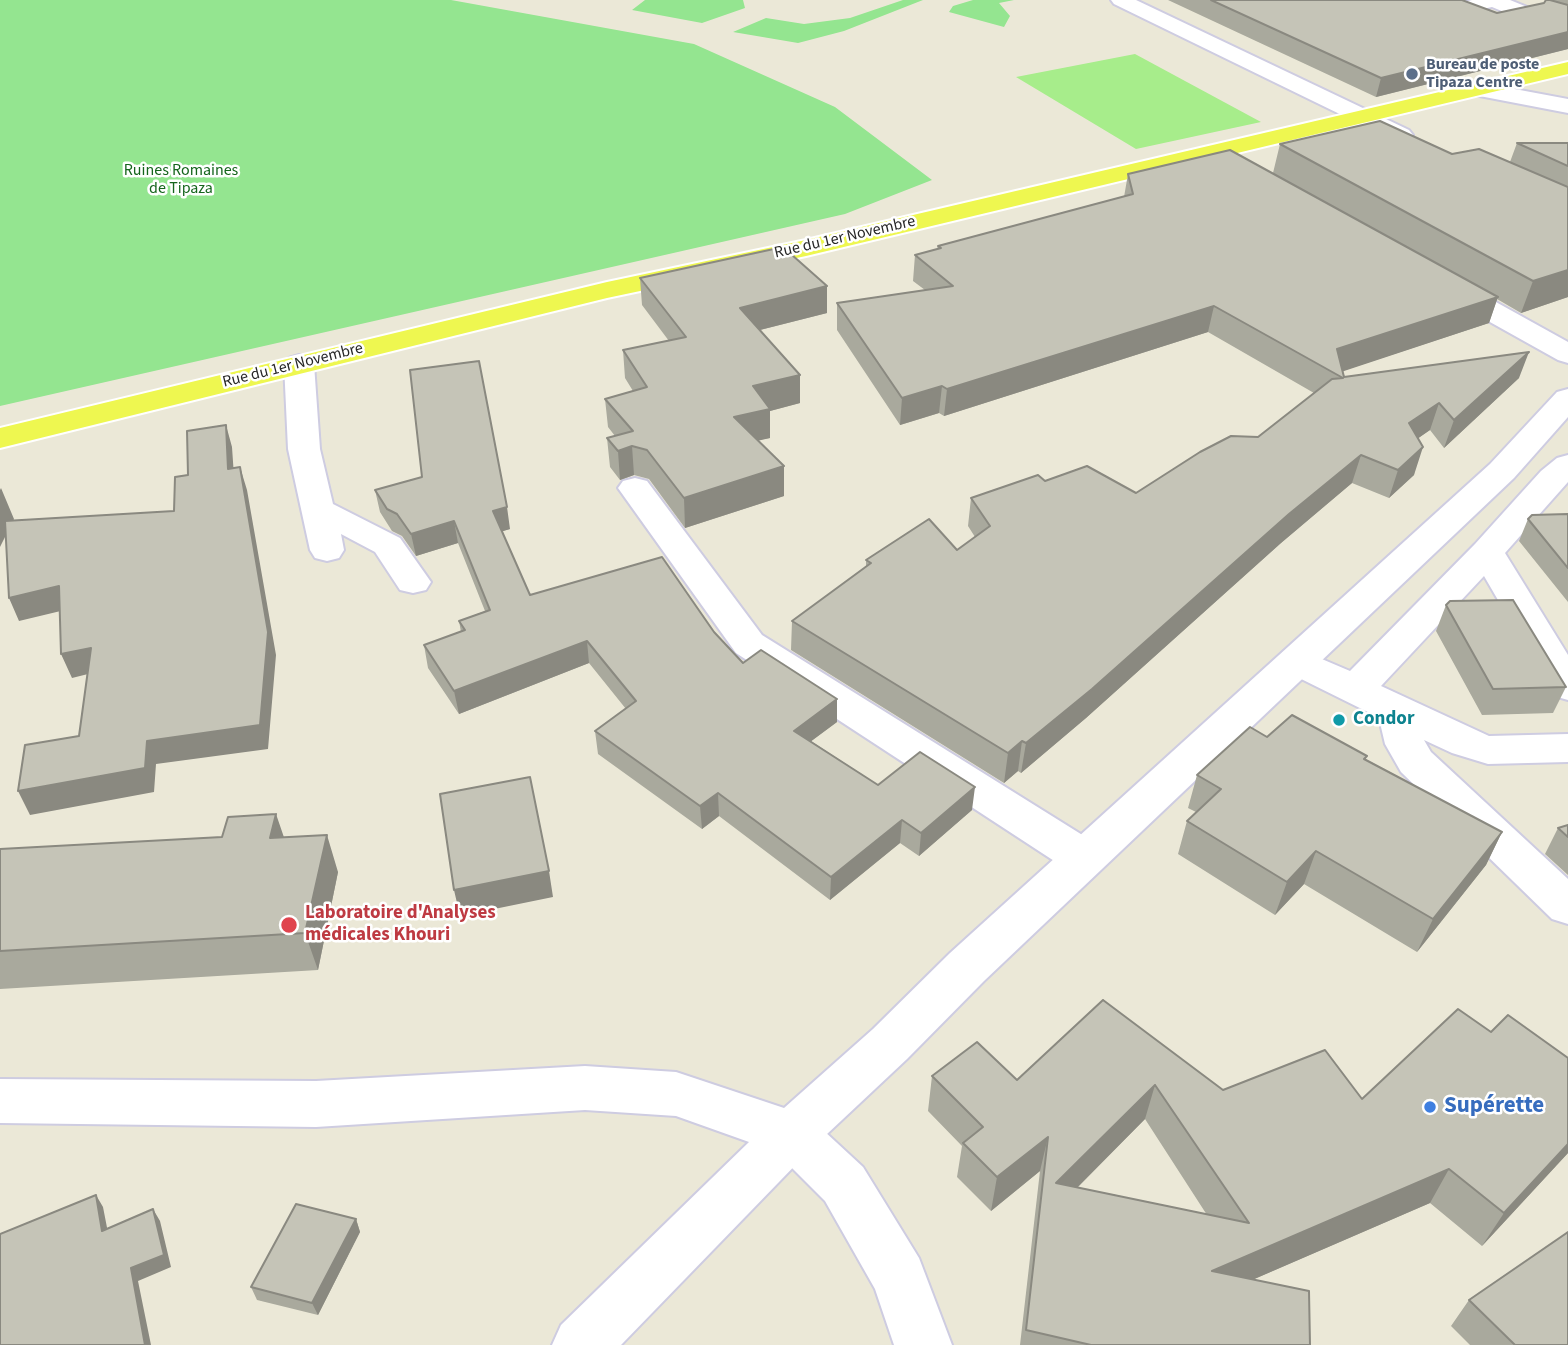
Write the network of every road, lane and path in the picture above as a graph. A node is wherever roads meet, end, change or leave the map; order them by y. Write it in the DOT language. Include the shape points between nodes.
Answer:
graph roads {
  1 [pos="1121,0"];
  2 [pos="1521,0"];
  3 [pos="1544,9"];
  4 [pos="1568,68"];
  5 [pos="1477,89"];
  6 [pos="1568,106"];
  7 [pos="1362,117"];
  8 [pos="1423,145"];
  9 [pos="1213,152"];
  10 [pos="1249,172"];
  11 [pos="1427,275"];
  12 [pos="1568,355"];
  13 [pos="299,364"];
  14 [pos="1568,398"];
  15 [pos="0,438"];
  16 [pos="1563,480"];
  17 [pos="635,488"];
  18 [pos="319,510"];
  19 [pos="327,550"];
  20 [pos="1487,552"];
  21 [pos="412,582"];
  22 [pos="1296,661"];
  23 [pos="1568,687"];
  24 [pos="1355,689"];
  25 [pos="1406,713"];
  26 [pos="1568,748"];
  27 [pos="1084,858"];
  28 [pos="1568,906"];
  29 [pos="0,1101"];
  30 [pos="792,1134"];
  31 [pos="581,1345"];
  32 [pos="922,1345"];
  1 -- 7 [label="street"];
  2 -- 3 [label="street"];
  4 -- 5 [label="main road, Rue du 1er Novembre"];
  5 -- 6 [label="street"];
  5 -- 7 [label="main road, Rue du 1er Novembre"];
  7 -- 8 [label="street"];
  7 -- 9 [label="main road, Rue du 1er Novembre"];
  9 -- 10 [label="street"];
  9 -- 13 [label="main road, Rue du 1er Novembre"];
  11 -- 12 [label="street"];
  13 -- 15 [label="main road, Rue du 1er Novembre"];
  13 -- 18 [label="street" via="304,449"];
  14 -- 22 [label="street" via="1502,471"];
  16 -- 20 [label="street"];
  17 -- 27 [label="street" via="749,644"];
  18 -- 19 [label="street"];
  18 -- 21 [label="street" via="388,545"];
  20 -- 23 [label="street"];
  20 -- 24 [label="street"];
  22 -- 24 [label="street"];
  22 -- 27 [label="street"];
  24 -- 25 [label="street"];
  25 -- 26 [label="street" via="1488,750"];
  25 -- 28 [label="street" via="1401,727 1416,762"];
  27 -- 30 [label="street"];
  29 -- 30 [label="street" via="316,1104 585,1088 676,1094"];
  30 -- 31 [label="street"];
  30 -- 32 [label="street" via="844,1184 900,1277"];
}
